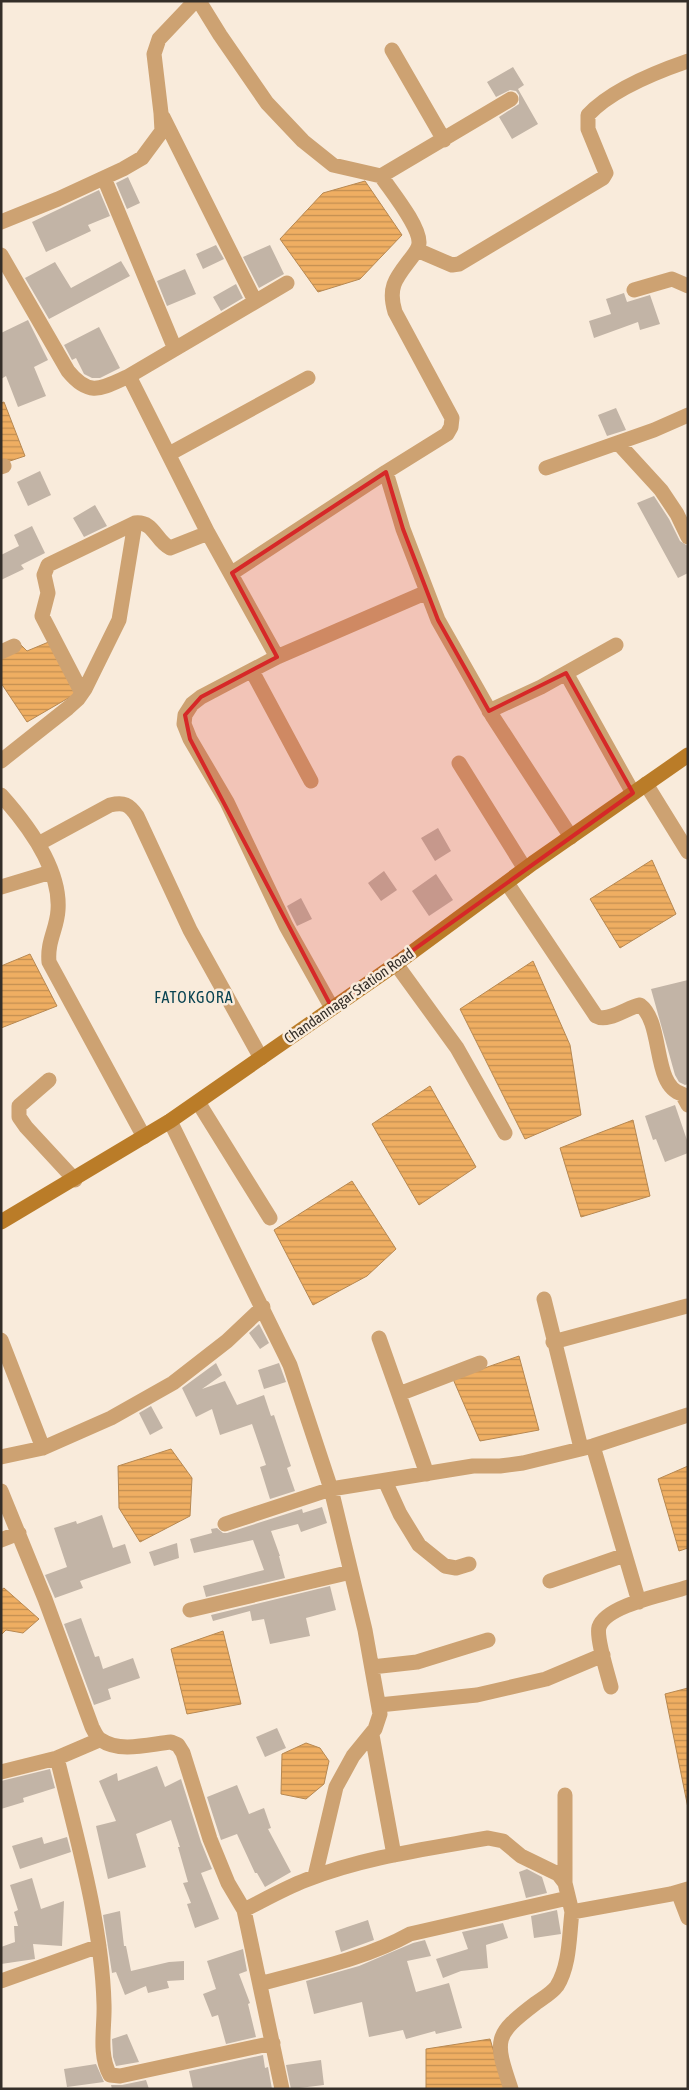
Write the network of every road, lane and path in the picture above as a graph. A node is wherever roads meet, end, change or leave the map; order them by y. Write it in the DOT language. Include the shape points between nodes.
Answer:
graph roads {
  1 [pos="194,1"];
  2 [pos="199,1"];
  3 [pos="392,50"];
  4 [pos="688,61"];
  5 [pos="511,99"];
  6 [pos="162,114"];
  7 [pos="444,140"];
  8 [pos="381,176"];
  9 [pos="104,178"];
  10 [pos="1,222"];
  11 [pos="417,250"];
  12 [pos="1,256"];
  13 [pos="287,283"];
  14 [pos="688,286"];
  15 [pos="634,290"];
  16 [pos="255,301"];
  17 [pos="175,349"];
  18 [pos="129,376"];
  19 [pos="308,378"];
  20 [pos="688,415"];
  21 [pos="618,443"];
  22 [pos="169,454"];
  23 [pos="546,468"];
  24 [pos="386,472"];
  25 [pos="135,522"];
  26 [pos="208,533"];
  27 [pos="688,537"];
  28 [pos="232,573"];
  29 [pos="427,592"];
  30 [pos="616,644"];
  31 [pos="277,657"];
  32 [pos="252,670"];
  33 [pos="566,673"];
  34 [pos="82,693"];
  35 [pos="489,711"];
  36 [pos="688,755"];
  37 [pos="1,761"];
  38 [pos="459,764"];
  39 [pos="311,781"];
  40 [pos="646,784"];
  41 [pos="633,793"];
  42 [pos="1,795"];
  43 [pos="571,837"];
  44 [pos="38,844"];
  45 [pos="688,852"];
  46 [pos="526,869"];
  47 [pos="51,872"];
  48 [pos="507,883"];
  49 [pos="1,887"];
  50 [pos="396,964"];
  51 [pos="332,1008"];
  52 [pos="261,1058"];
  53 [pos="49,1080"];
  54 [pos="198,1102"];
  55 [pos="688,1106"];
  56 [pos="170,1121"];
  57 [pos="505,1133"];
  58 [pos="144,1137"];
  59 [pos="75,1180"];
  60 [pos="270,1218"];
  61 [pos="1,1222"];
  62 [pos="544,1300"];
  63 [pos="687,1306"];
  64 [pos="263,1307"];
  65 [pos="379,1338"];
  66 [pos="1,1340"];
  67 [pos="553,1342"];
  68 [pos="480,1363"];
  69 [pos="398,1394"];
  70 [pos="688,1415"];
  71 [pos="587,1447"];
  72 [pos="43,1448"];
  73 [pos="1,1457"];
  74 [pos="427,1474"];
  75 [pos="385,1481"];
  76 [pos="331,1489"];
  77 [pos="1,1491"];
  78 [pos="225,1524"];
  79 [pos="19,1534"];
  80 [pos="1,1540"];
  81 [pos="625,1555"];
  82 [pos="469,1564"];
  83 [pos="351,1572"];
  84 [pos="550,1581"];
  85 [pos="688,1587"];
  86 [pos="639,1602"];
  87 [pos="190,1610"];
  88 [pos="488,1640"];
  89 [pos="603,1655"];
  90 [pos="372,1667"];
  91 [pos="611,1687"];
  92 [pos="379,1705"];
  93 [pos="372,1735"];
  94 [pos="99,1740"];
  95 [pos="57,1758"];
  96 [pos="1,1772"];
  97 [pos="566,1795"];
  98 [pos="394,1855"];
  99 [pos="315,1876"];
  100 [pos="683,1890"];
  101 [pos="568,1897"];
  102 [pos="244,1910"];
  103 [pos="688,1918"];
  104 [pos="99,1946"];
  105 [pos="1,1981"];
  106 [pos="260,1984"];
  107 [pos="273,2043"];
  108 [pos="109,2082"];
  109 [pos="282,2089"];
  110 [pos="511,2089"];
  1 -- 6 [label="street" via="159,39 154,54"];
  2 -- 8 [label="street" via="267,103 303,142 332,165"];
  3 -- 7 [label="street"];
  4 -- 11 [label="street" via="627,87 588,115 588,129 606,173 603,178 459,264 452,265"];
  5 -- 7 [label="street"];
  6 -- 9 [label="street" via="162,131 142,158"];
  6 -- 16 [label="street"];
  7 -- 8 [label="street"];
  8 -- 11 [label="street" via="415,227 419,243"];
  9 -- 10 [label="street"];
  9 -- 17 [label="street"];
  11 -- 24 [label="street" via="393,283 391,298 395,312 452,418 451,427 447,434"];
  12 -- 18 [label="street" via="78,383 89,389 105,387"];
  13 -- 16 [label="street"];
  14 -- 15 [label="street" via="672,279"];
  16 -- 17 [label="street"];
  17 -- 18 [label="street"];
  18 -- 22 [label="street"];
  19 -- 22 [label="street"];
  20 -- 21 [label="street"];
  21 -- 23 [label="street"];
  21 -- 27 [label="street" via="661,490"];
  22 -- 26 [label="street"];
  24 -- 28 [label="street"];
  24 -- 29 [label="street" via="402,529"];
  25 -- 26 [label="street" via="150,526 170,548"];
  25 -- 34 [label="street" via="119,620"];
  25 -- 34 [label="street" via="56,560 45,570 48,593 42,616"];
  26 -- 28 [label="street"];
  28 -- 31 [label="street"];
  29 -- 31 [label="street"];
  29 -- 35 [label="street" via="438,620"];
  30 -- 33 [label="street"];
  31 -- 32 [label="street"];
  32 -- 39 [label="street"];
  32 -- 51 [label="street" via="200,697 185,715 184,724 227,802 286,926"];
  33 -- 35 [label="street"];
  33 -- 41 [label="street"];
  34 -- 37 [label="street"];
  35 -- 43 [label="street"];
  36 -- 40 [label="main road, Chandannagar Station Road"];
  38 -- 46 [label="street"];
  40 -- 41 [label="main road, Chandannagar Station Road"];
  40 -- 45 [label="street"];
  41 -- 43 [label="main road, Chandannagar Station Road"];
  42 -- 44 [label="street"];
  43 -- 46 [label="main road, Chandannagar Station Road"];
  44 -- 47 [label="street"];
  44 -- 52 [label="street" via="110,804 121,802 130,805 190,930"];
  46 -- 48 [label="main road, Chandannagar Station Road"];
  47 -- 49 [label="street"];
  47 -- 58 [label="street" via="58,914 48,949 49,962"];
  48 -- 50 [label="main road, Chandannagar Station Road"];
  48 -- 55 [label="street" via="596,1016 607,1017 640,1005 645,1009 654,1030 666,1080 672,1090 682,1094"];
  50 -- 51 [label="main road, Chandannagar Station Road"];
  50 -- 57 [label="street" via="457,1048"];
  51 -- 52 [label="main road, Chandannagar Station Road"];
  52 -- 54 [label="main road, Chandannagar Station Road"];
  53 -- 59 [label="street" via="19,1106 19,1117"];
  54 -- 56 [label="main road, Chandannagar Station Road"];
  54 -- 60 [label="street"];
  56 -- 58 [label="main road, Chandannagar Station Road"];
  56 -- 64 [label="street"];
  58 -- 59 [label="main road, Chandannagar Station Road"];
  59 -- 61 [label="main road, Chandannagar Station Road"];
  62 -- 67 [label="street"];
  63 -- 67 [label="street"];
  64 -- 72 [label="street" via="227,1341 173,1383 111,1418"];
  64 -- 76 [label="street" via="290,1365"];
  65 -- 69 [label="street"];
  66 -- 72 [label="street"];
  67 -- 71 [label="street"];
  68 -- 69 [label="street"];
  69 -- 74 [label="street"];
  70 -- 71 [label="street"];
  71 -- 74 [label="street" via="523,1463 473,1466"];
  71 -- 81 [label="street"];
  72 -- 73 [label="street"];
  74 -- 75 [label="street"];
  75 -- 76 [label="street"];
  75 -- 82 [label="street" via="418,1545 445,1566 456,1568"];
  76 -- 78 [label="street"];
  76 -- 83 [label="street"];
  77 -- 79 [label="street"];
  79 -- 80 [label="street"];
  79 -- 94 [label="street"];
  81 -- 84 [label="street"];
  81 -- 86 [label="street"];
  83 -- 87 [label="street"];
  83 -- 90 [label="street"];
  85 -- 86 [label="street"];
  86 -- 89 [label="street" via="605,1618 599,1628"];
  88 -- 90 [label="street" via="418,1662"];
  89 -- 91 [label="street"];
  89 -- 92 [label="street" via="546,1679 477,1695"];
  90 -- 92 [label="street"];
  92 -- 93 [label="street" via="380,1714"];
  93 -- 98 [label="street"];
  93 -- 99 [label="street" via="353,1756 336,1787"];
  94 -- 95 [label="street"];
  94 -- 102 [label="street" via="122,1747 171,1742 178,1745 210,1839 228,1883"];
  95 -- 96 [label="street"];
  95 -- 104 [label="street"];
  97 -- 101 [label="street"];
  98 -- 99 [label="street"];
  98 -- 101 [label="street" via="488,1838 503,1841 521,1856 558,1874"];
  99 -- 102 [label="street"];
  100 -- 101 [label="street"];
  100 -- 103 [label="street"];
  101 -- 106 [label="street" via="410,1934 352,1957"];
  101 -- 110 [label="street" via="565,1971 556,1988 518,2016 505,2029 500,2040 502,2062"];
  102 -- 106 [label="street"];
  104 -- 105 [label="street"];
  104 -- 108 [label="street" via="104,2004 103,2052"];
  106 -- 107 [label="street"];
  107 -- 108 [label="street" via="120,2076"];
  107 -- 109 [label="street"];
}
